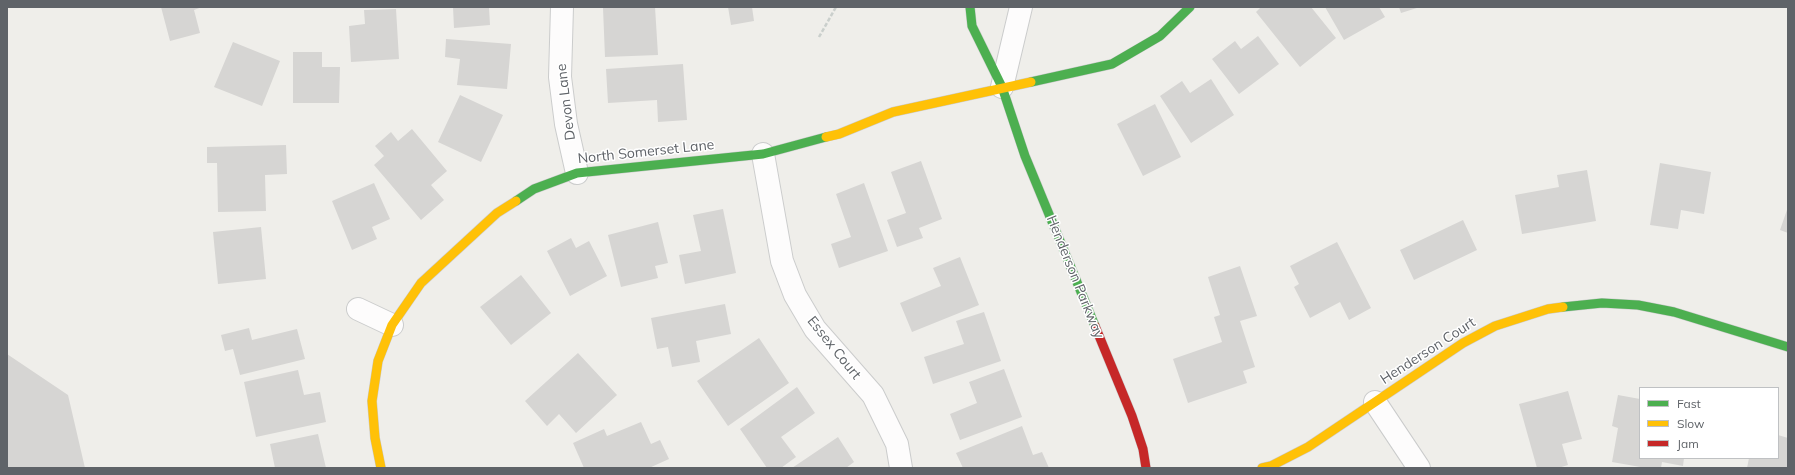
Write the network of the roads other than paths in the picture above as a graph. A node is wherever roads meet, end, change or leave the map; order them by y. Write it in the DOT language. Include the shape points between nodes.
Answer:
graph roads {
  1 [pos="562,7"];
  2 [pos="970,7"];
  3 [pos="1021,7"];
  4 [pos="1190,7"];
  5 [pos="1002,87"];
  6 [pos="762,154"];
  7 [pos="577,173"];
  8 [pos="358,309"];
  9 [pos="392,325"];
  10 [pos="1788,347"];
  11 [pos="1375,402"];
  12 [pos="381,468"];
  13 [pos="902,468"];
  14 [pos="1146,468"];
  15 [pos="1262,468"];
  16 [pos="1418,468"];
  1 -- 7 [label="street, Devon Lane" via="560,77 566,124"];
  2 -- 5 [label="street, Henderson Parkway" via="972,26"];
  3 -- 5 [label="street"];
  4 -- 5 [label="street, North Somerset Lane" via="1160,36 1112,64"];
  5 -- 6 [label="street, North Somerset Lane" via="893,112 838,134"];
  5 -- 14 [label="street, Henderson Parkway" via="1025,156 1132,416"];
  6 -- 7 [label="street, North Somerset Lane"];
  6 -- 13 [label="street, Essex Court" via="782,261 795,295 815,329 873,395 897,444"];
  7 -- 9 [label="street, North Somerset Lane" via="534,189 497,213 421,283"];
  8 -- 9 [label="street"];
  9 -- 12 [label="street, North Somerset Lane" via="378,361 372,401"];
  10 -- 11 [label="street, Henderson Court" via="1674,312 1638,305 1602,303 1548,309 1495,326 1470,339"];
  11 -- 15 [label="street, Henderson Court" via="1308,447"];
  11 -- 16 [label="street"];
}
